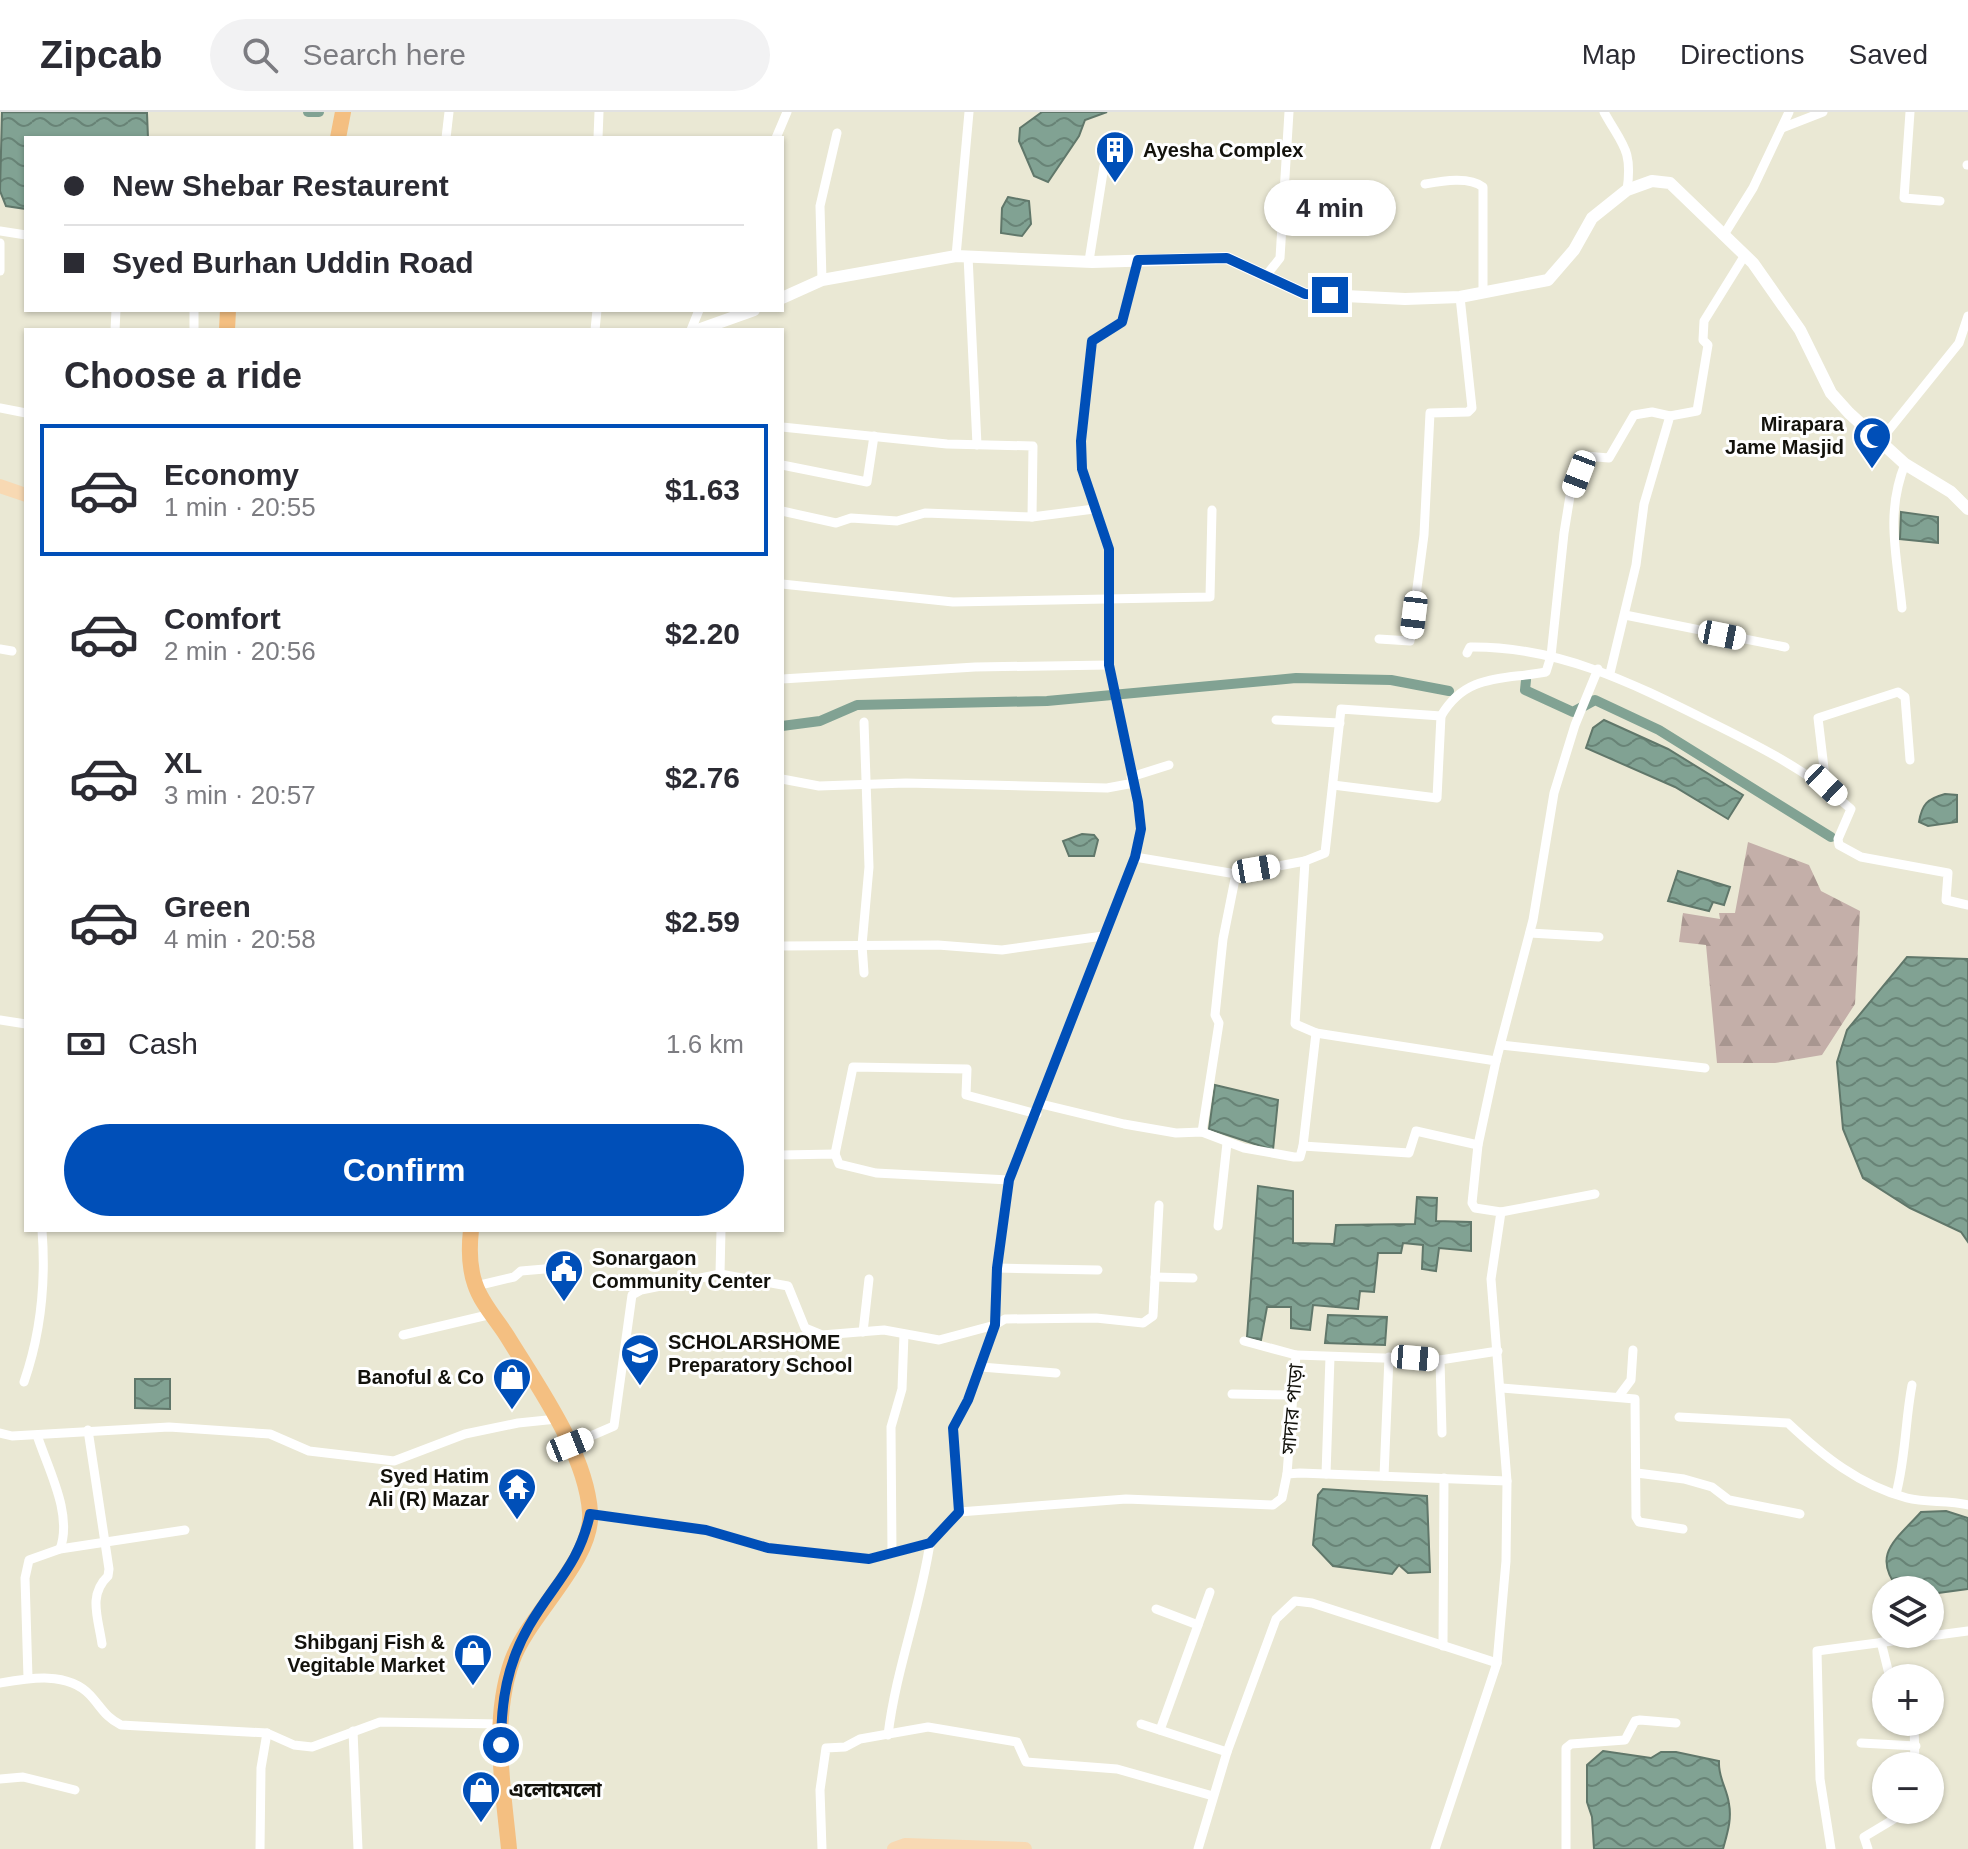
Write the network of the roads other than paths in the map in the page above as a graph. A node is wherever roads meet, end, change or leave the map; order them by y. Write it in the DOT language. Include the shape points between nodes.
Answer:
graph roads {
  1 [pos="343,112"];
  2 [pos="449,112"];
  3 [pos="599,112"];
  4 [pos="787,112"];
  5 [pos="969,112"];
  6 [pos="1289,112"];
  7 [pos="1604,112"];
  8 [pos="1789,112"];
  9 [pos="1823,112"];
  10 [pos="1910,112"];
  11 [pos="1782,128"];
  12 [pos="837,133"];
  13 [pos="338,136"];
  14 [pos="446,136"];
  15 [pos="598,136"];
  16 [pos="777,136"];
  17 [pos="1104,166"];
  18 [pos="1425,184"];
  19 [pos="1627,190"];
  20 [pos="1940,201"];
  21 [pos="0,231"];
  22 [pos="1725,233"];
  23 [pos="24,235"];
  24 [pos="0,243"];
  25 [pos="1745,255"];
  26 [pos="962,256"];
  27 [pos="1138,260"];
  28 [pos="1089,261"];
  29 [pos="0,271"];
  30 [pos="1265,277"];
  31 [pos="822,280"];
  32 [pos="1483,293"];
  33 [pos="784,297"];
  34 [pos="1460,297"];
  35 [pos="748,312"];
  36 [pos="1968,316"];
  37 [pos="704,328"];
  38 [pos="0,408"];
  39 [pos="24,413"];
  40 [pos="1670,416"];
  41 [pos="784,427"];
  42 [pos="874,436"];
  43 [pos="1880,441"];
  44 [pos="977,445"];
  45 [pos="1905,464"];
  46 [pos="784,465"];
  47 [pos="0,486"];
  48 [pos="24,494"];
  49 [pos="1094,509"];
  50 [pos="1968,509"];
  51 [pos="1212,510"];
  52 [pos="784,511"];
  53 [pos="1032,517"];
  54 [pos="784,584"];
  55 [pos="1106,601"];
  56 [pos="1902,608"];
  57 [pos="1625,615"];
  58 [pos="1379,639"];
  59 [pos="1785,647"];
  60 [pos="0,649"];
  61 [pos="12,651"];
  62 [pos="1467,653"];
  63 [pos="1551,656"];
  64 [pos="1109,665"];
  65 [pos="1598,669"];
  66 [pos="1610,673"];
  67 [pos="784,679"];
  68 [pos="1441,716"];
  69 [pos="1276,720"];
  70 [pos="864,722"];
  71 [pos="1340,723"];
  72 [pos="1910,760"];
  73 [pos="1169,765"];
  74 [pos="784,779"];
  75 [pos="1133,780"];
  76 [pos="867,784"];
  77 [pos="1333,785"];
  78 [pos="1826,785"];
  79 [pos="1135,857"];
  80 [pos="1305,861"];
  81 [pos="1236,874"];
  82 [pos="1968,905"];
  83 [pos="1530,933"];
  84 [pos="1103,936"];
  85 [pos="1599,937"];
  86 [pos="862,945"];
  87 [pos="784,946"];
  88 [pos="864,973"];
  89 [pos="0,1020"];
  90 [pos="24,1024"];
  91 [pos="1316,1033"];
  92 [pos="1501,1045"];
  93 [pos="1496,1061"];
  94 [pos="1705,1068"];
  95 [pos="1039,1109"];
  96 [pos="1202,1132"];
  97 [pos="1227,1143"];
  98 [pos="1478,1145"];
  99 [pos="1303,1146"];
  100 [pos="835,1154"];
  101 [pos="784,1155"];
  102 [pos="1009,1180"];
  103 [pos="1595,1194"];
  104 [pos="1159,1205"];
  105 [pos="1501,1212"];
  106 [pos="1218,1226"];
  107 [pos="42,1232"];
  108 [pos="471,1232"];
  109 [pos="721,1232"];
  110 [pos="568,1267"];
  111 [pos="997,1268"];
  112 [pos="1098,1270"];
  113 [pos="720,1274"];
  114 [pos="1155,1277"];
  115 [pos="1193,1278"];
  116 [pos="869,1279"];
  117 [pos="476,1286"];
  118 [pos="492,1314"];
  119 [pos="995,1325"];
  120 [pos="863,1332"];
  121 [pos="904,1334"];
  122 [pos="403,1335"];
  123 [pos="1244,1341"];
  124 [pos="1633,1350"];
  125 [pos="1498,1351"];
  126 [pos="1296,1355"];
  127 [pos="1330,1357"];
  128 [pos="1389,1357"];
  129 [pos="1440,1360"];
  130 [pos="981,1367"];
  131 [pos="1056,1373"];
  132 [pos="24,1382"];
  133 [pos="1912,1385"];
  134 [pos="1502,1388"];
  135 [pos="1232,1394"];
  136 [pos="1291,1395"];
  137 [pos="1619,1396"];
  138 [pos="1679,1417"];
  139 [pos="557,1419"];
  140 [pos="88,1430"];
  141 [pos="0,1433"];
  142 [pos="1442,1433"];
  143 [pos="37,1435"];
  144 [pos="570,1445"];
  145 [pos="1637,1473"];
  146 [pos="1287,1474"];
  147 [pos="1326,1474"];
  148 [pos="1384,1476"];
  149 [pos="1444,1478"];
  150 [pos="1507,1481"];
  151 [pos="1896,1494"];
  152 [pos="1968,1505"];
  153 [pos="959,1512"];
  154 [pos="590,1514"];
  155 [pos="1800,1514"];
  156 [pos="1683,1529"];
  157 [pos="185,1530"];
  158 [pos="106,1543"];
  159 [pos="930,1543"];
  160 [pos="60,1549"];
  161 [pos="892,1553"];
  162 [pos="1210,1592"];
  163 [pos="1156,1609"];
  164 [pos="1198,1625"];
  165 [pos="1968,1631"];
  166 [pos="1944,1634"];
  167 [pos="1872,1643"];
  168 [pos="102,1644"];
  169 [pos="1443,1646"];
  170 [pos="1497,1663"];
  171 [pos="28,1678"];
  172 [pos="0,1683"];
  173 [pos="1676,1723"];
  174 [pos="501,1724"];
  175 [pos="1141,1724"];
  176 [pos="1160,1730"];
  177 [pos="353,1731"];
  178 [pos="267,1733"];
  179 [pos="888,1735"];
  180 [pos="1915,1736"];
  181 [pos="1861,1743"];
  182 [pos="1916,1746"];
  183 [pos="1227,1752"];
  184 [pos="1916,1752"];
  185 [pos="0,1779"];
  186 [pos="75,1790"];
  187 [pos="1213,1796"];
  188 [pos="1886,1824"];
  189 [pos="1005,1848"];
  190 [pos="260,1849"];
  191 [pos="358,1849"];
  192 [pos="509,1849"];
  193 [pos="822,1849"];
  194 [pos="894,1849"];
  195 [pos="1025,1849"];
  196 [pos="1198,1849"];
  197 [pos="1435,1849"];
  198 [pos="1566,1849"];
  199 [pos="1831,1849"];
  200 [pos="1868,1849"];
  1 -- 13 [label="highway"];
  2 -- 14 [label="street"];
  3 -- 15 [label="street"];
  4 -- 16 [label="street"];
  5 -- 26 [label="street"];
  6 -- 30 [label="street" via="1280,258"];
  7 -- 19 [label="street" via="1626,143 1631,164"];
  8 -- 11 [label="street"];
  9 -- 11 [label="street"];
  10 -- 20 [label="street" via="1904,198"];
  11 -- 22 [label="street"];
  12 -- 31 [label="street" via="820,206"];
  17 -- 28 [label="street"];
  18 -- 32 [label="street" via="1445,180 1483,187"];
  19 -- 22 [label="street" via="1652,181 1670,183"];
  19 -- 32 [label="street" via="1592,218 1548,280"];
  21 -- 23 [label="street"];
  22 -- 25 [label="street"];
  24 -- 29 [label="street"];
  25 -- 40 [label="street" via="1704,321 1703,340 1708,345 1697,411"];
  25 -- 43 [label="street" via="1800,330 1831,393"];
  26 -- 28 [label="street"];
  26 -- 31 [label="street"];
  26 -- 44 [label="street"];
  27 -- 28 [label="street"];
  27 -- 30 [label="street" via="1227,258"];
  27 -- 49 [label="street" via="1122,322 1092,341 1087,369 1082,469"];
  30 -- 34 [label="street" via="1305,294"];
  31 -- 33 [label="street"];
  32 -- 34 [label="street"];
  34 -- 58 [label="street" via="1472,408 1430,413 1424,535 1410,641"];
  35 -- 37 [label="street"];
  36 -- 43 [label="street" via="1959,343"];
  38 -- 39 [label="street"];
  40 -- 57 [label="street" via="1644,504"];
  40 -- 63 [label="street" via="1634,415 1609,458 1585,456 1570,496"];
  41 -- 42 [label="street"];
  42 -- 44 [label="street"];
  42 -- 46 [label="street" via="867,482"];
  43 -- 45 [label="street"];
  44 -- 53 [label="street" via="1033,446"];
  45 -- 50 [label="street"];
  45 -- 56 [label="street" via="1896,487 1892,541"];
  47 -- 48 [label="main road"];
  49 -- 53 [label="street"];
  49 -- 55 [label="street" via="1109,549"];
  51 -- 55 [label="street" via="1210,597"];
  52 -- 53 [label="street" via="836,523 851,518 897,521 925,513"];
  54 -- 55 [label="street" via="953,602"];
  55 -- 64 [label="street"];
  57 -- 59 [label="street"];
  57 -- 66 [label="street"];
  60 -- 61 [label="street"];
  62 -- 63 [label="street" via="1470,647 1501,647"];
  63 -- 65 [label="street"];
  63 -- 68 [label="street" via="1546,672 1499,676 1460,691"];
  64 -- 67 [label="street"];
  64 -- 75 [label="street"];
  65 -- 66 [label="street"];
  65 -- 83 [label="street" via="1554,793"];
  66 -- 78 [label="street"];
  68 -- 71 [label="street" via="1341,709"];
  68 -- 77 [label="street" via="1437,798"];
  69 -- 71 [label="street"];
  70 -- 76 [label="street"];
  71 -- 77 [label="street"];
  72 -- 78 [label="street" via="1905,697 1898,692 1818,718"];
  73 -- 75 [label="street"];
  74 -- 76 [label="street" via="819,786"];
  75 -- 76 [label="street" via="1107,788"];
  75 -- 79 [label="street" via="1141,829"];
  76 -- 86 [label="street" via="869,867"];
  77 -- 80 [label="street" via="1325,853"];
  78 -- 82 [label="street" via="1851,809 1839,845 1861,857 1948,873 1946,900"];
  79 -- 81 [label="street"];
  79 -- 84 [label="street"];
  80 -- 81 [label="street"];
  80 -- 91 [label="street" via="1295,1024"];
  81 -- 96 [label="street" via="1223,939 1215,1015 1219,1023"];
  83 -- 85 [label="street"];
  83 -- 92 [label="street"];
  84 -- 86 [label="street" via="1002,950"];
  84 -- 95 [label="street"];
  86 -- 87 [label="street"];
  86 -- 88 [label="street"];
  89 -- 90 [label="street"];
  91 -- 93 [label="street"];
  91 -- 99 [label="street"];
  92 -- 93 [label="street"];
  92 -- 94 [label="street"];
  93 -- 98 [label="street"];
  95 -- 96 [label="street" via="1176,1133"];
  95 -- 100 [label="street" via="966,1095 967,1069 853,1067"];
  95 -- 102 [label="street"];
  96 -- 97 [label="street"];
  97 -- 99 [label="street" via="1294,1157 1300,1157"];
  97 -- 106 [label="street"];
  98 -- 99 [label="street" via="1416,1131 1409,1153"];
  98 -- 105 [label="street" via="1472,1203"];
  100 -- 101 [label="street"];
  100 -- 102 [label="street" via="839,1164 876,1173"];
  102 -- 111 [label="street"];
  103 -- 105 [label="street"];
  104 -- 114 [label="street"];
  105 -- 125 [label="street" via="1491,1279"];
  107 -- 132 [label="street" via="45,1266 36,1347"];
  108 -- 117 [label="highway"];
  109 -- 113 [label="street"];
  110 -- 117 [label="street" via="521,1271"];
  111 -- 112 [label="street"];
  111 -- 119 [label="street"];
  113 -- 120 [label="street" via="788,1286 812,1333"];
  113 -- 144 [label="street" via="632,1295 614,1426"];
  114 -- 115 [label="street"];
  114 -- 119 [label="street" via="1153,1316 1143,1323 1005,1319"];
  116 -- 120 [label="street"];
  117 -- 118 [label="highway"];
  118 -- 122 [label="street"];
  118 -- 139 [label="highway"];
  119 -- 121 [label="street" via="939,1340"];
  119 -- 130 [label="street"];
  120 -- 121 [label="street"];
  121 -- 161 [label="street" via="902,1389 891,1427"];
  123 -- 126 [label="street"];
  124 -- 137 [label="street" via="1631,1380"];
  125 -- 129 [label="street, সাদার পাড়া"];
  125 -- 134 [label="street"];
  126 -- 127 [label="street, সাদার পাড়া"];
  126 -- 136 [label="street, সাদার পাড়া"];
  127 -- 128 [label="street, সাদার পাড়া"];
  127 -- 147 [label="street"];
  128 -- 129 [label="street, সাদার পাড়া"];
  128 -- 148 [label="street"];
  129 -- 142 [label="street"];
  130 -- 131 [label="street"];
  130 -- 153 [label="street" via="953,1428"];
  133 -- 151 [label="street"];
  134 -- 137 [label="street"];
  134 -- 150 [label="street"];
  135 -- 136 [label="street"];
  136 -- 146 [label="street, সাদার পাড়া"];
  137 -- 145 [label="street" via="1635,1399"];
  138 -- 151 [label="street" via="1788,1423 1852,1475"];
  139 -- 140 [label="street" via="465,1434 394,1461 309,1451 270,1434 169,1427"];
  139 -- 144 [label="highway"];
  140 -- 143 [label="street"];
  140 -- 158 [label="street"];
  141 -- 143 [label="street"];
  143 -- 160 [label="street" via="60,1502 65,1536"];
  144 -- 154 [label="highway"];
  145 -- 155 [label="street" via="1684,1479 1712,1487 1729,1500"];
  145 -- 156 [label="street" via="1637,1521"];
  146 -- 147 [label="street"];
  146 -- 153 [label="street" via="1282,1498 1273,1505 1126,1499"];
  147 -- 148 [label="street"];
  148 -- 149 [label="street"];
  149 -- 150 [label="street"];
  149 -- 169 [label="street"];
  150 -- 170 [label="street"];
  151 -- 152 [label="street"];
  153 -- 159 [label="street"];
  154 -- 161 [label="street" via="706,1530 768,1548 869,1559"];
  154 -- 174 [label="highway" via="584,1544 512,1660"];
  157 -- 158 [label="street"];
  158 -- 160 [label="street"];
  158 -- 168 [label="street" via="108,1576 97,1585 96,1594"];
  159 -- 161 [label="street"];
  159 -- 179 [label="street" via="921,1599 897,1674"];
  160 -- 171 [label="street" via="39,1554 26,1569"];
  162 -- 164 [label="street"];
  163 -- 164 [label="street"];
  164 -- 176 [label="street"];
  165 -- 166 [label="street"];
  167 -- 199 [label="street" via="1817,1651 1820,1779"];
  169 -- 170 [label="street"];
  169 -- 183 [label="street" via="1295,1601 1276,1619"];
  170 -- 197 [label="street"];
  171 -- 172 [label="street"];
  171 -- 178 [label="street" via="79,1685 105,1717 121,1725"];
  173 -- 198 [label="street" via="1635,1721 1625,1740 1566,1748"];
  174 -- 177 [label="street" via="380,1722"];
  174 -- 192 [label="highway"];
  175 -- 176 [label="street"];
  176 -- 183 [label="street"];
  177 -- 178 [label="street" via="312,1747"];
  177 -- 191 [label="street"];
  178 -- 190 [label="street"];
  179 -- 187 [label="street" via="928,1727 1017,1742 1026,1762 1117,1769"];
  179 -- 193 [label="street" via="826,1748 820,1790"];
  180 -- 182 [label="street"];
  181 -- 182 [label="street"];
  182 -- 184 [label="street"];
  183 -- 187 [label="street"];
  185 -- 186 [label="street" via="23,1777"];
  187 -- 196 [label="street"];
  188 -- 200 [label="street" via="1864,1837"];
  189 -- 194 [label="main road"];
  189 -- 195 [label="main road"];
}
